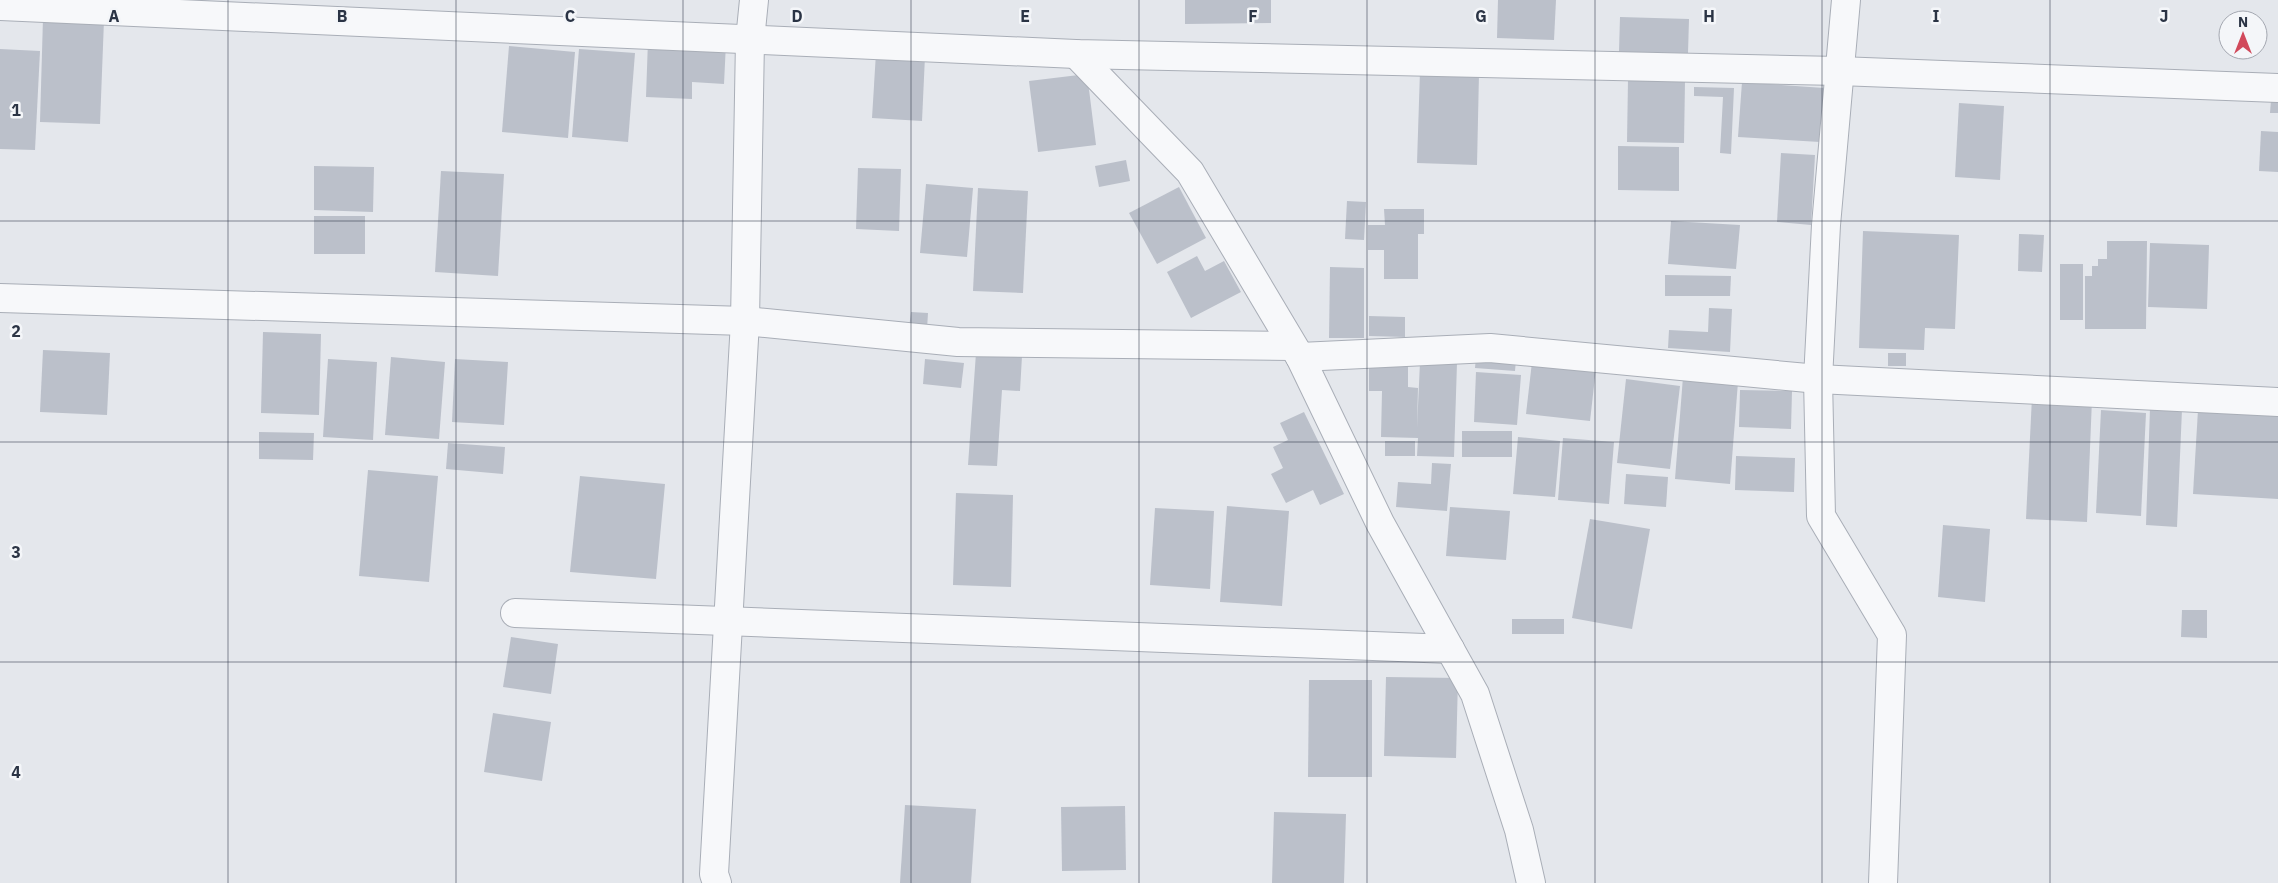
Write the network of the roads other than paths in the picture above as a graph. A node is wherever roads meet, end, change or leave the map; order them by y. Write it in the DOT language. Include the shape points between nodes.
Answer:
graph roads {
  1 [pos="754,0"];
  2 [pos="1846,0"];
  3 [pos="0,6"];
  4 [pos="750,40"];
  5 [pos="1076,54"];
  6 [pos="1838,71"];
  7 [pos="2278,88"];
  8 [pos="0,298"];
  9 [pos="745,321"];
  10 [pos="1295,352"];
  11 [pos="1818,379"];
  12 [pos="2278,402"];
  13 [pos="515,613"];
  14 [pos="729,621"];
  15 [pos="1450,649"];
  16 [pos="717,883"];
  17 [pos="1531,883"];
  18 [pos="1883,883"];
  1 -- 4 [label="street"];
  2 -- 6 [label="street"];
  3 -- 4 [label="street"];
  4 -- 5 [label="street"];
  4 -- 9 [label="street"];
  5 -- 6 [label="street"];
  5 -- 10 [label="street" via="1190,172"];
  6 -- 7 [label="street"];
  6 -- 11 [label="street"];
  8 -- 9 [label="street"];
  9 -- 10 [label="street" via="958,342"];
  9 -- 14 [label="street"];
  10 -- 11 [label="street" via="1490,348"];
  10 -- 15 [label="street" via="1380,523"];
  11 -- 12 [label="street"];
  11 -- 18 [label="street" via="1821,516 1892,636"];
  13 -- 14 [label="street"];
  14 -- 15 [label="street"];
  14 -- 16 [label="street" via="714,874"];
  15 -- 17 [label="street" via="1475,694 1519,830"];
}
